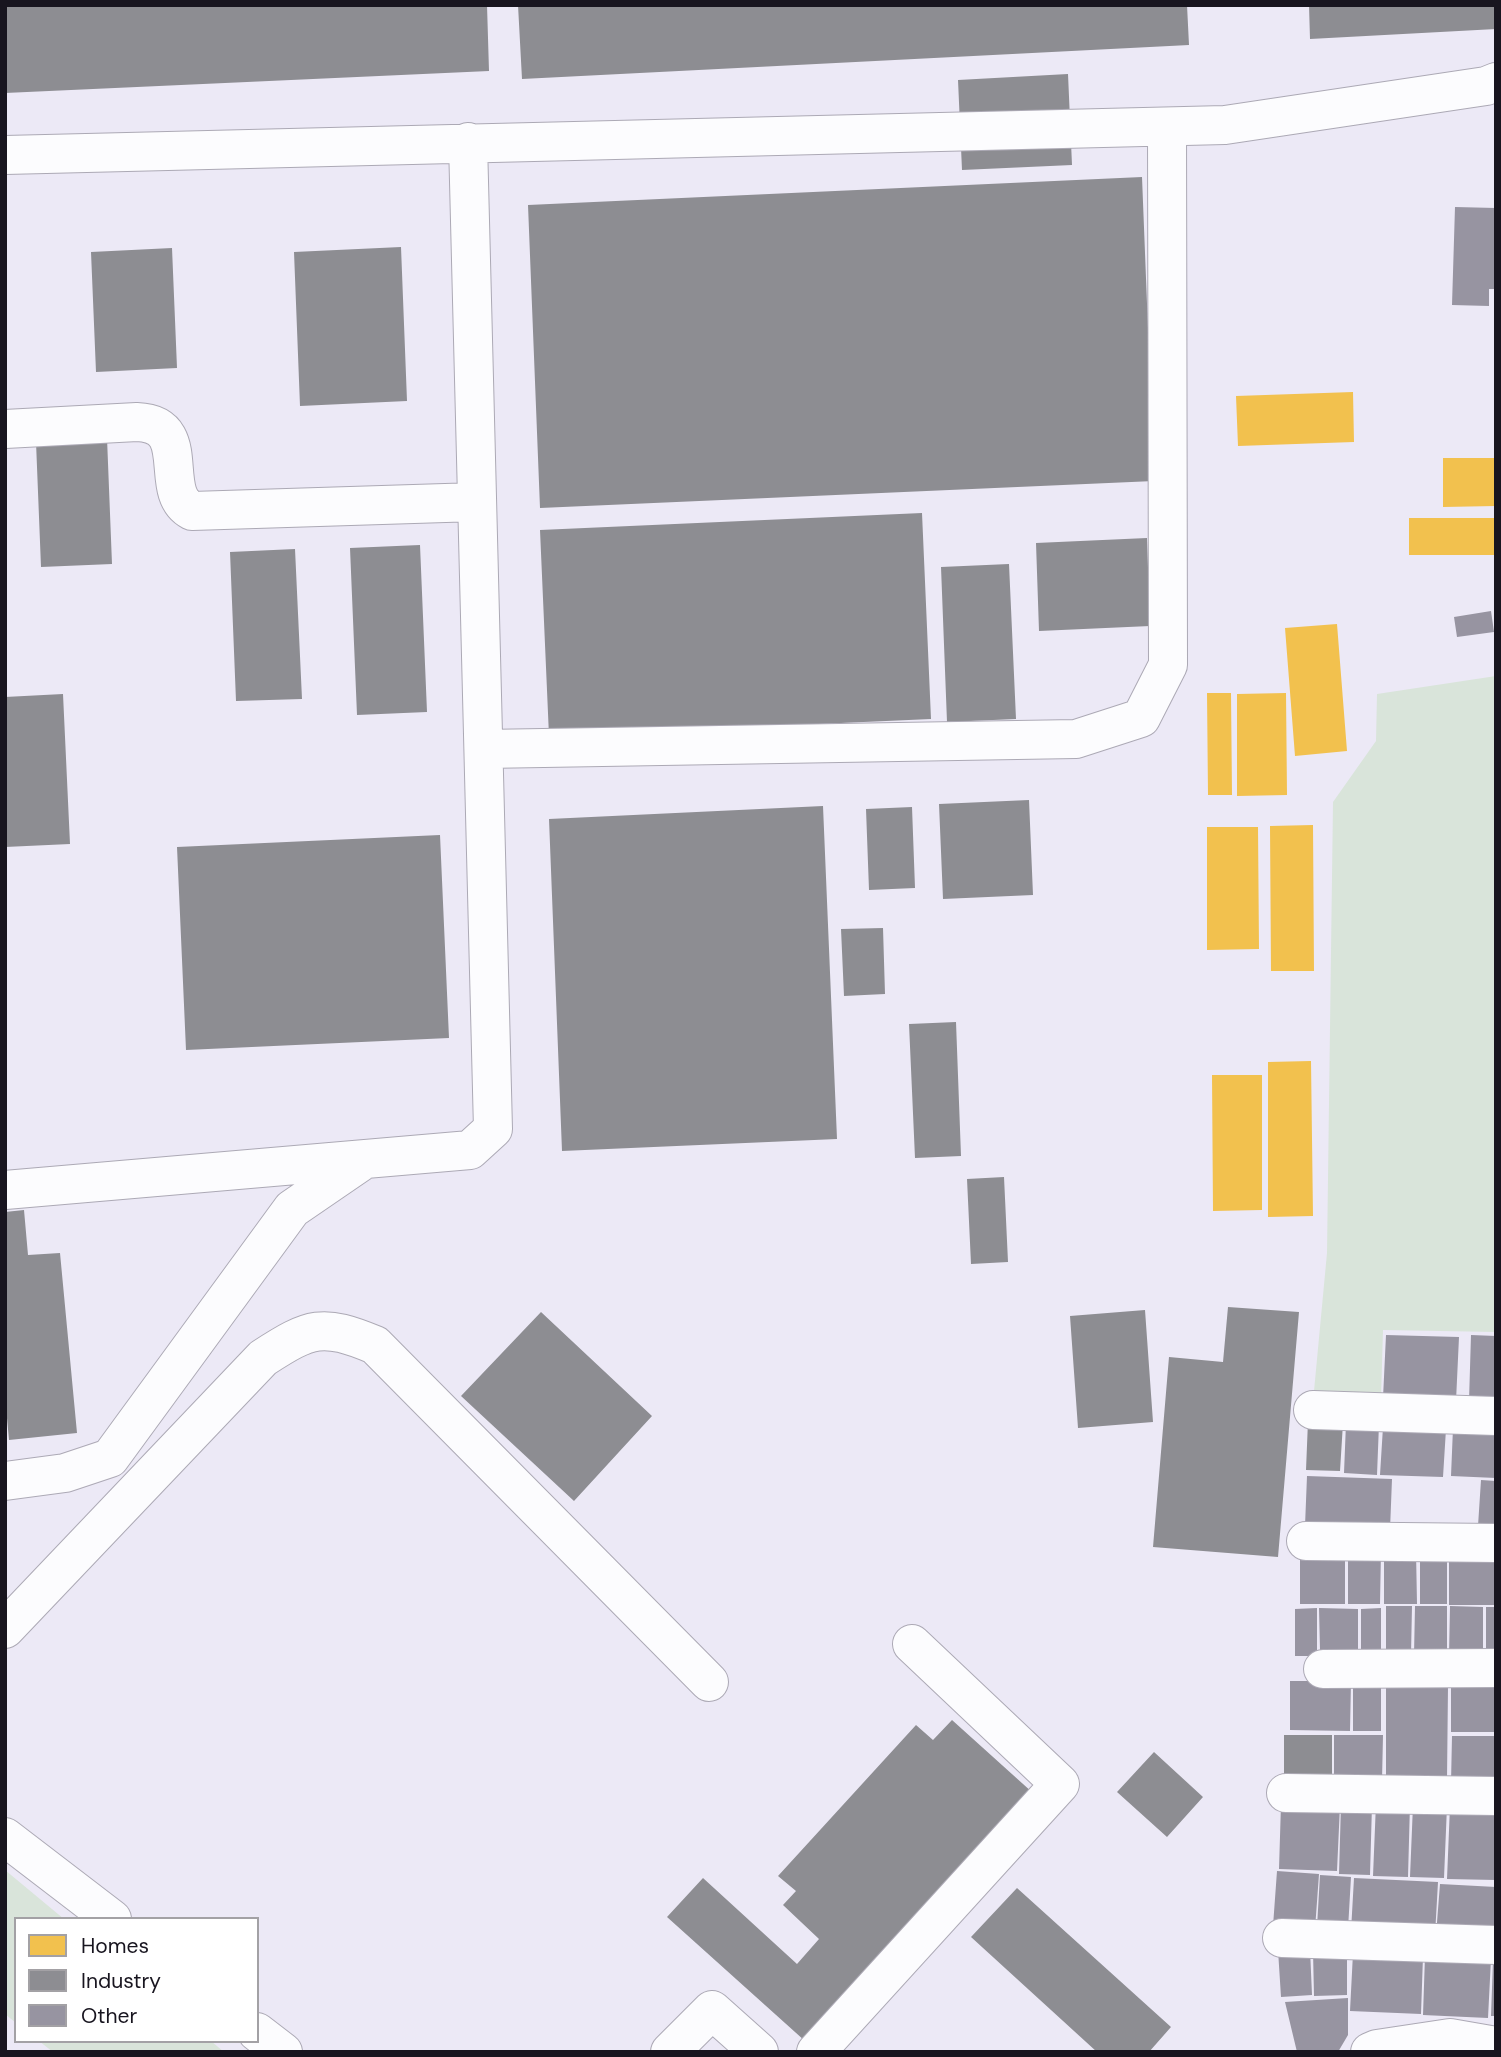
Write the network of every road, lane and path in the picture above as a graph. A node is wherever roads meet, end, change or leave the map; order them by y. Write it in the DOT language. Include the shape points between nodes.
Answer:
graph roads {
  1 [pos="1496,82"];
  2 [pos="1167,127"];
  3 [pos="468,142"];
  4 [pos="5,155"];
  5 [pos="5,429"];
  6 [pos="477,502"];
  7 [pos="484,749"];
  8 [pos="367,1158"];
  9 [pos="5,1190"];
  10 [pos="1313,1410"];
  11 [pos="1496,1416"];
  12 [pos="5,1481"];
  13 [pos="1306,1541"];
  14 [pos="1496,1544"];
  15 [pos="5,1629"];
  16 [pos="912,1644"];
  17 [pos="1496,1668"];
  18 [pos="1323,1669"];
  19 [pos="709,1682"];
  20 [pos="1286,1793"];
  21 [pos="1496,1796"];
  22 [pos="5,1837"];
  23 [pos="108,1917"];
  24 [pos="1282,1938"];
  25 [pos="1496,1945"];
  26 [pos="259,2033"];
  27 [pos="1496,2046"];
  28 [pos="284,2052"];
  29 [pos="670,2052"];
  30 [pos="758,2052"];
  31 [pos="817,2052"];
  32 [pos="1370,2052"];
  1 -- 2 [label="street" via="1224,125"];
  2 -- 3 [label="street"];
  2 -- 7 [label="street" via="1168,665 1141,718 1076,739"];
  3 -- 4 [label="street"];
  3 -- 6 [label="street"];
  5 -- 6 [label="street" via="137,422 156,425 170,445 183,503 192,511"];
  6 -- 7 [label="street"];
  7 -- 8 [label="street" via="493,1129 470,1150"];
  8 -- 9 [label="street"];
  8 -- 12 [label="street" via="292,1209 110,1458 65,1473"];
  10 -- 11 [label="street"];
  13 -- 14 [label="street"];
  15 -- 19 [label="street" via="263,1358 313,1331 344,1332 375,1345"];
  16 -- 31 [label="street" via="1060,1784"];
  17 -- 18 [label="street"];
  20 -- 21 [label="street"];
  22 -- 23 [label="street"];
  24 -- 25 [label="street"];
  26 -- 28 [label="street"];
  27 -- 32 [label="street" via="1450,2038"];
  29 -- 30 [label="street" via="712,2010"];
}
